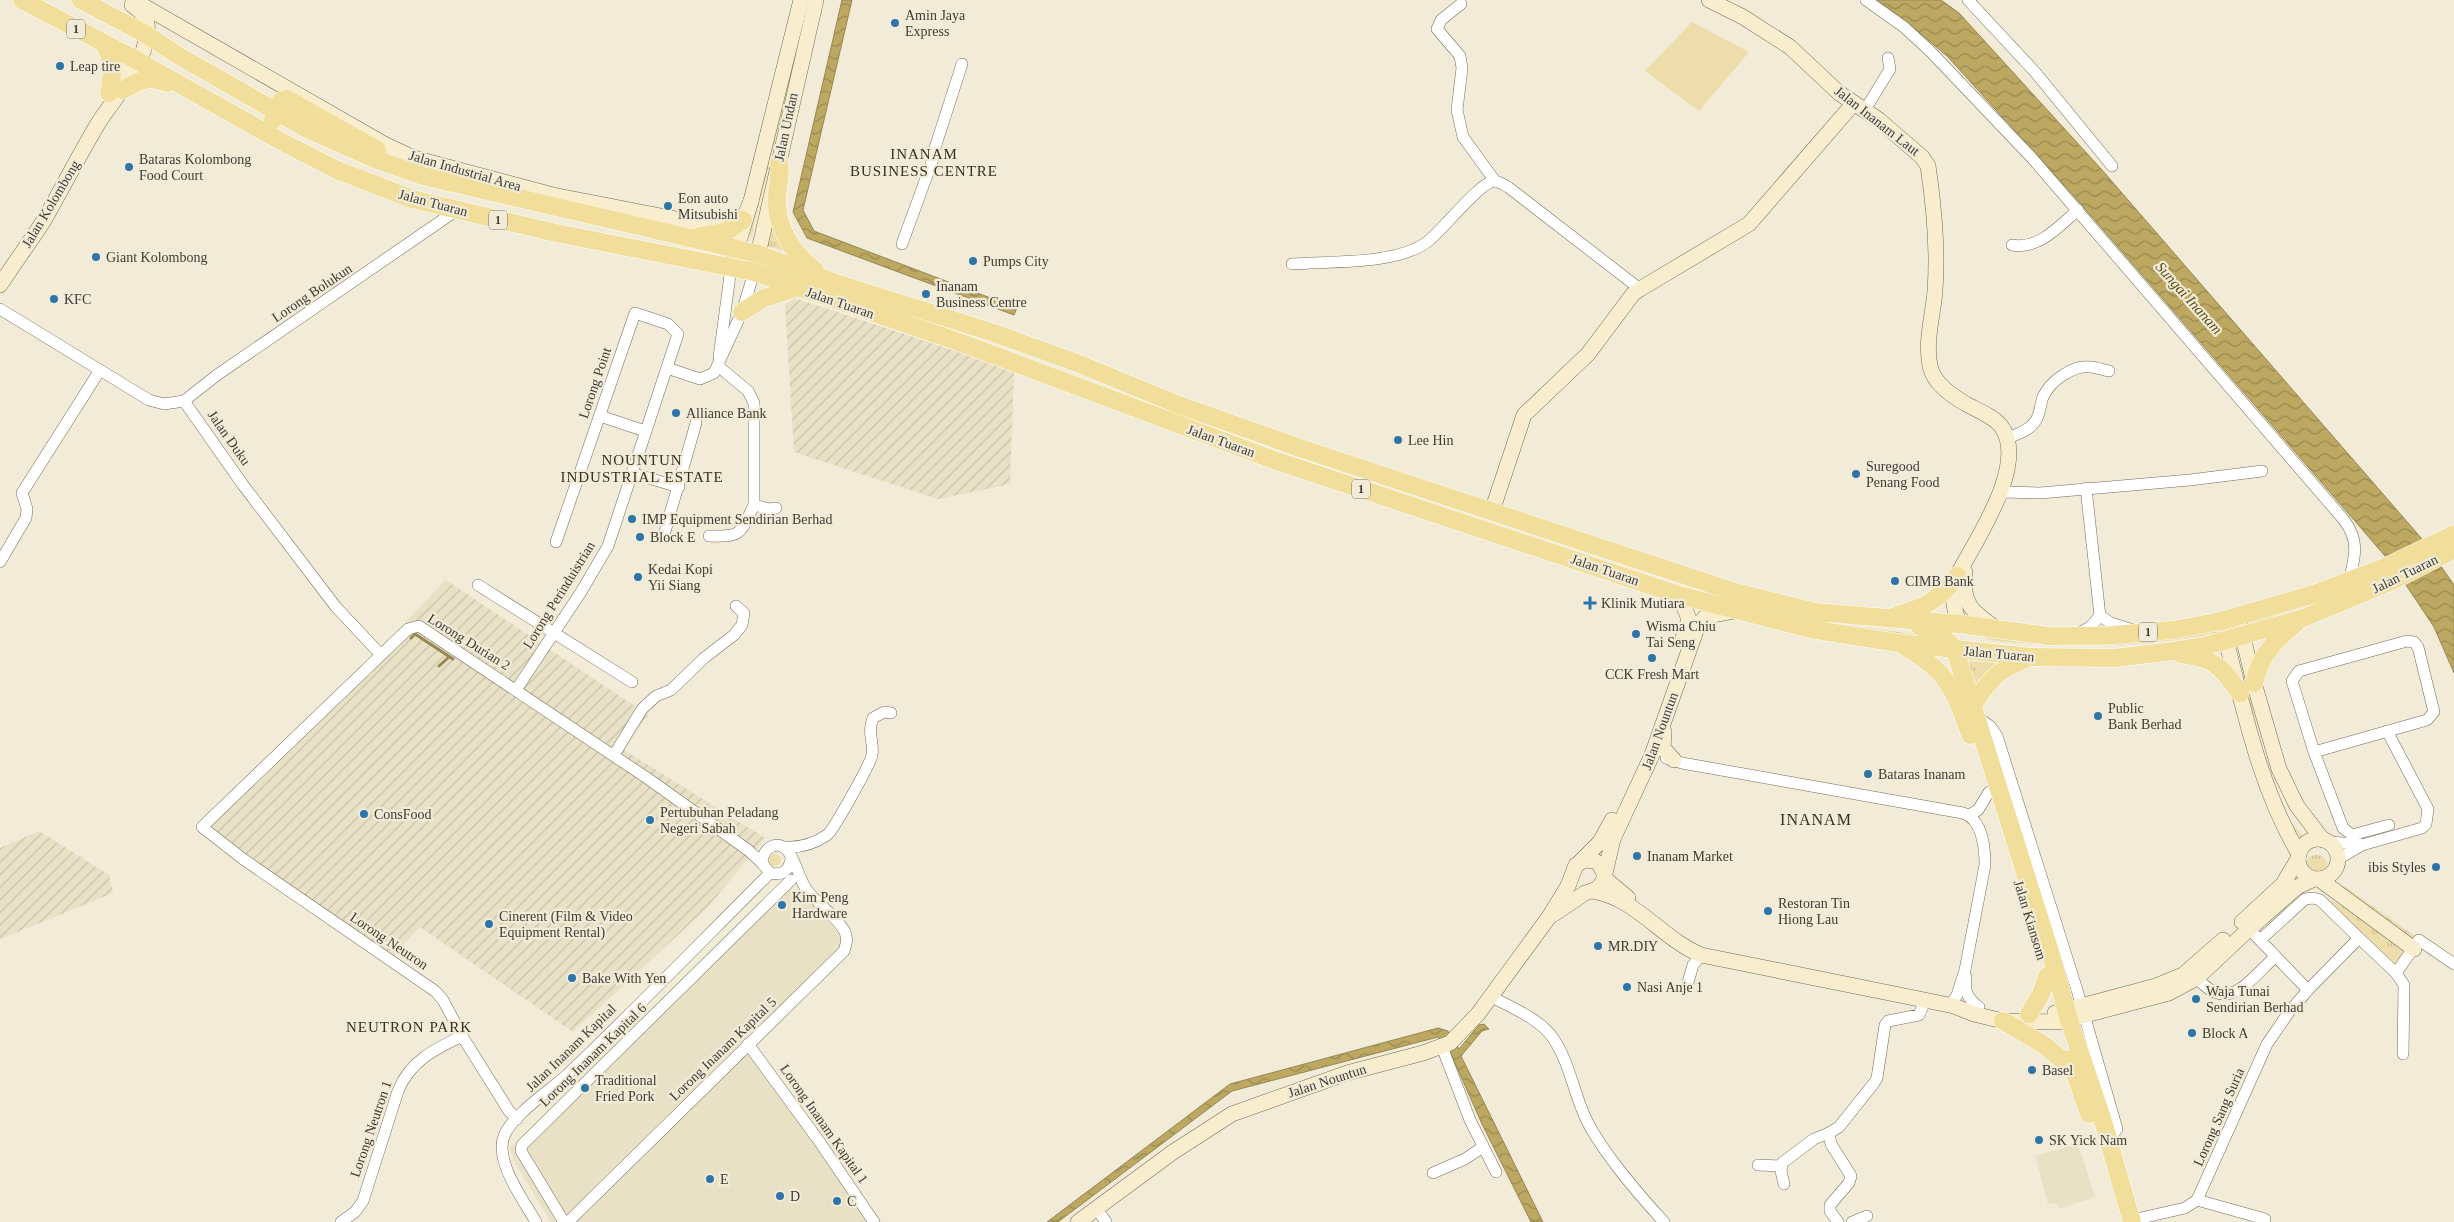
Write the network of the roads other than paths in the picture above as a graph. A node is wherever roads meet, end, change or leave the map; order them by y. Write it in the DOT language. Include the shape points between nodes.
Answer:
graph roads {
  1 [pos="22,0"];
  2 [pos="81,0"];
  3 [pos="125,0"];
  4 [pos="133,0"];
  5 [pos="801,0"];
  6 [pos="816,0"];
  7 [pos="1709,0"];
  8 [pos="1866,0"];
  9 [pos="1968,0"];
  10 [pos="1461,4"];
  11 [pos="147,35"];
  12 [pos="105,45"];
  13 [pos="1888,58"];
  14 [pos="134,59"];
  15 [pos="962,64"];
  16 [pos="116,92"];
  17 [pos="195,94"];
  18 [pos="1860,106"];
  19 [pos="275,110"];
  20 [pos="276,138"];
  21 [pos="779,162"];
  22 [pos="2112,166"];
  23 [pos="423,176"];
  24 [pos="1495,181"];
  25 [pos="752,200"];
  26 [pos="457,210"];
  27 [pos="2078,210"];
  28 [pos="743,220"];
  29 [pos="688,237"];
  30 [pos="902,244"];
  31 [pos="2012,246"];
  32 [pos="738,248"];
  33 [pos="758,254"];
  34 [pos="1292,264"];
  35 [pos="731,268"];
  36 [pos="754,272"];
  37 [pos="836,283"];
  38 [pos="0,285"];
  39 [pos="796,288"];
  40 [pos="1640,288"];
  41 [pos="0,309"];
  42 [pos="742,312"];
  43 [pos="718,366"];
  44 [pos="668,368"];
  45 [pos="100,370"];
  46 [pos="2109,371"];
  47 [pos="184,401"];
  48 [pos="600,416"];
  49 [pos="696,423"];
  50 [pos="645,431"];
  51 [pos="2008,438"];
  52 [pos="2262,471"];
  53 [pos="631,473"];
  54 [pos="679,487"];
  55 [pos="2086,488"];
  56 [pos="2000,492"];
  57 [pos="754,505"];
  58 [pos="776,508"];
  59 [pos="1492,511"];
  60 [pos="2454,534"];
  61 [pos="664,535"];
  62 [pos="709,536"];
  63 [pos="556,542"];
  64 [pos="2445,549"];
  65 [pos="1966,558"];
  66 [pos="0,562"];
  67 [pos="2390,573"];
  68 [pos="1958,576"];
  69 [pos="2349,581"];
  70 [pos="478,585"];
  71 [pos="1679,595"];
  72 [pos="736,606"];
  73 [pos="1734,611"];
  74 [pos="2100,616"];
  75 [pos="2229,618"];
  76 [pos="1888,619"];
  77 [pos="2301,619"];
  78 [pos="1959,624"];
  79 [pos="1997,629"];
  80 [pos="2144,633"];
  81 [pos="552,634"];
  82 [pos="2073,636"];
  83 [pos="2234,639"];
  84 [pos="1898,643"];
  85 [pos="1955,650"];
  86 [pos="2166,652"];
  87 [pos="381,655"];
  88 [pos="2031,657"];
  89 [pos="632,682"];
  90 [pos="2247,688"];
  91 [pos="516,690"];
  92 [pos="1974,711"];
  93 [pos="891,713"];
  94 [pos="1666,716"];
  95 [pos="2386,731"];
  96 [pos="2314,752"];
  97 [pos="614,755"];
  98 [pos="1652,755"];
  99 [pos="1678,762"];
  100 [pos="1645,772"];
  101 [pos="1989,792"];
  102 [pos="1968,815"];
  103 [pos="1613,818"];
  104 [pos="2389,825"];
  105 [pos="202,827"];
  106 [pos="2325,841"];
  107 [pos="2362,845"];
  108 [pos="779,846"];
  109 [pos="748,850"];
  110 [pos="2298,856"];
  111 [pos="791,860"];
  112 [pos="762,863"];
  113 [pos="2336,865"];
  114 [pos="1576,868"];
  115 [pos="775,874"];
  116 [pos="1604,876"];
  117 [pos="2317,879"];
  118 [pos="791,880"];
  119 [pos="807,889"];
  120 [pos="1592,891"];
  121 [pos="1549,917"];
  122 [pos="2249,929"];
  123 [pos="2359,938"];
  124 [pos="2260,940"];
  125 [pos="2416,944"];
  126 [pos="1701,954"];
  127 [pos="2275,957"];
  128 [pos="2454,964"];
  129 [pos="1965,970"];
  130 [pos="2396,973"];
  131 [pos="2047,976"];
  132 [pos="2197,978"];
  133 [pos="1687,986"];
  134 [pos="2308,990"];
  135 [pos="1490,996"];
  136 [pos="1925,1001"];
  137 [pos="1953,1001"];
  138 [pos="1979,1007"];
  139 [pos="2029,1014"];
  140 [pos="2069,1014"];
  141 [pos="2004,1021"];
  142 [pos="462,1036"];
  143 [pos="748,1044"];
  144 [pos="1442,1047"];
  145 [pos="2403,1054"];
  146 [pos="2074,1069"];
  147 [pos="517,1119"];
  148 [pos="1829,1133"];
  149 [pos="1483,1146"];
  150 [pos="1758,1165"];
  151 [pos="1781,1166"];
  152 [pos="1496,1172"];
  153 [pos="1433,1173"];
  154 [pos="1784,1184"];
  155 [pos="2197,1200"];
  156 [pos="1096,1208"];
  157 [pos="1867,1216"];
  158 [pos="2265,1219"];
  159 [pos="2130,1221"];
  160 [pos="341,1222"];
  161 [pos="536,1222"];
  162 [pos="564,1222"];
  163 [pos="568,1222"];
  164 [pos="874,1222"];
  165 [pos="1078,1222"];
  166 [pos="1106,1222"];
  167 [pos="1664,1222"];
  168 [pos="1838,1222"];
  169 [pos="1852,1222"];
  1 -- 12 [label="main road, Jalan Tuaran / 1"];
  2 -- 11 [label="main road, 1"];
  3 -- 11 [label="street" via="148,22"];
  4 -- 28 [label="street, Jalan Industrial Area" via="384,144 428,163 553,195 672,220 712,226"];
  5 -- 25 [label="street, Jalan Undan"];
  6 -- 21 [label="street, Jalan Undan"];
  7 -- 18 [label="street, Jalan Inanam Laut" via="1790,47 1839,93"];
  8 -- 27 [label="street" via="1930,52"];
  9 -- 22 [label="street" via="2035,72"];
  10 -- 24 [label="street" via="1441,20 1438,29 1460,56 1462,68 1456,110 1463,137"];
  11 -- 14 [label="main road"];
  11 -- 19 [label="main road, Jalan Tuaran / 1"];
  12 -- 14 [label="main road, Jalan Tuaran / 1"];
  12 -- 16 [label="main road" via="113,65"];
  13 -- 18 [label="street" via="1890,70"];
  14 -- 16 [label="street, Jalan Kolombong"];
  14 -- 17 [label="main road, Jalan Tuaran / 1"];
  15 -- 30 [label="street"];
  16 -- 17 [label="main road" via="136,82 156,79"];
  16 -- 38 [label="street, Jalan Kolombong" via="42,223"];
  17 -- 20 [label="main road, Jalan Tuaran / 1"];
  18 -- 40 [label="street" via="1749,224"];
  18 -- 51 [label="street, Jalan Inanam Laut" via="1922,157 1928,166 1936,252 1935,293 1928,343 1931,368 1945,390 1990,417"];
  19 -- 20 [label="main road" via="272,118"];
  19 -- 23 [label="main road, Jalan Tuaran / 1" via="307,129"];
  19 -- 23 [label="main road" via="283,99 290,101"];
  20 -- 26 [label="main road, Jalan Tuaran / 1" via="374,185"];
  21 -- 33 [label="street, Jalan Undan"];
  21 -- 37 [label="main road" via="781,173 777,204 785,233 804,263"];
  23 -- 29 [label="main road, Jalan Tuaran / 1"];
  24 -- 34 [label="street" via="1484,184 1441,232 1425,244 1374,259"];
  24 -- 40 [label="street" via="1508,187"];
  25 -- 28 [label="street"];
  25 -- 32 [label="street, Jalan Undan"];
  26 -- 35 [label="main road, Jalan Tuaran / 1"];
  26 -- 47 [label="street, Lorong Bolukun"];
  27 -- 31 [label="street" via="2042,239 2030,245"];
  27 -- 69 [label="street" via="2348,525 2355,540"];
  28 -- 29 [label="main road" via="720,234"];
  29 -- 32 [label="main road, Jalan Tuaran / 1"];
  32 -- 33 [label="main road, Jalan Tuaran / 1"];
  32 -- 35 [label="street, Jalan Undan"];
  33 -- 36 [label="street, Jalan Undan"];
  33 -- 37 [label="main road, Jalan Tuaran / 1"];
  35 -- 36 [label="main road, Jalan Tuaran / 1"];
  35 -- 43 [label="street"];
  36 -- 39 [label="main road, Jalan Tuaran / 1"];
  36 -- 42 [label="street"];
  37 -- 59 [label="main road, Jalan Tuaran / 1" via="985,330 1259,434"];
  39 -- 42 [label="main road" via="762,299"];
  39 -- 71 [label="main road, Jalan Tuaran / 1" via="965,345 1271,459"];
  40 -- 59 [label="street" via="1588,354 1524,415"];
  41 -- 45 [label="street"];
  42 -- 43 [label="street"];
  43 -- 44 [label="street" via="714,373 700,379"];
  43 -- 57 [label="street" via="748,391 754,403"];
  44 -- 48 [label="street, Lorong Point" via="678,334 668,324 635,313"];
  44 -- 50 [label="street, Lorong Perinduistrian"];
  45 -- 47 [label="street" via="157,403"];
  45 -- 66 [label="street" via="22,493 26,518"];
  46 -- 51 [label="street" via="2075,368 2052,384 2044,395 2036,422"];
  47 -- 87 [label="street, Jalan Duku" via="336,607"];
  48 -- 50 [label="street"];
  48 -- 63 [label="street, Lorong Point"];
  49 -- 54 [label="street"];
  50 -- 53 [label="street, Lorong Perinduistrian"];
  51 -- 56 [label="street" via="2008,460"];
  52 -- 55 [label="street"];
  53 -- 54 [label="street"];
  53 -- 81 [label="street, Lorong Perinduistrian" via="608,546"];
  54 -- 61 [label="street"];
  55 -- 56 [label="street" via="2026,494"];
  55 -- 74 [label="street"];
  56 -- 65 [label="street"];
  57 -- 58 [label="street"];
  57 -- 62 [label="street" via="740,532 730,536"];
  59 -- 76 [label="main road, Jalan Tuaran / 1" via="1735,592 1815,612"];
  60 -- 64 [label="main road, Jalan Tuaran / 1"];
  64 -- 67 [label="main road, Jalan Tuaran / 1"];
  65 -- 68 [label="street"];
  65 -- 79 [label="street" via="1963,588 1967,602 1976,614"];
  67 -- 69 [label="main road, Jalan Tuaran / 1"];
  67 -- 77 [label="main road, Jalan Tuaran / 1"];
  68 -- 76 [label="main road" via="1928,606"];
  68 -- 78 [label="street" via="1952,600"];
  69 -- 75 [label="main road, Jalan Tuaran / 1" via="2279,606"];
  70 -- 81 [label="street"];
  71 -- 73 [label="main road, Jalan Tuaran / 1"];
  71 -- 103 [label="street, Jalan Nountun" via="1689,619 1649,737"];
  72 -- 97 [label="street" via="744,613 742,625 734,635 671,690 656,696 642,709"];
  73 -- 84 [label="main road, Jalan Tuaran / 1" via="1810,629"];
  73 -- 94 [label="street, Jalan Nountun" via="1706,616 1698,625"];
  74 -- 80 [label="street" via="2111,623"];
  74 -- 82 [label="street" via="2090,627"];
  75 -- 80 [label="main road, Jalan Tuaran / 1"];
  75 -- 83 [label="street"];
  76 -- 78 [label="main road, Jalan Tuaran / 1"];
  76 -- 85 [label="main road" via="1938,632"];
  77 -- 83 [label="main road, Jalan Tuaran / 1"];
  77 -- 90 [label="main road" via="2270,646"];
  78 -- 79 [label="main road, Jalan Tuaran / 1"];
  78 -- 88 [label="main road" via="1994,646"];
  79 -- 82 [label="main road, Jalan Tuaran / 1"];
  80 -- 82 [label="main road, Jalan Tuaran / 1"];
  81 -- 89 [label="street"];
  81 -- 91 [label="street, Lorong Perinduistrian"];
  83 -- 86 [label="main road, Jalan Tuaran / 1"];
  83 -- 90 [label="street"];
  84 -- 85 [label="main road, Jalan Tuaran / 1"];
  84 -- 101 [label="main road, Jalan Kiansom" via="1927,660 1947,680"];
  85 -- 88 [label="main road, Jalan Tuaran / 1"];
  85 -- 92 [label="main road, Jalan Kiansom"];
  86 -- 88 [label="main road, Jalan Tuaran / 1" via="2114,658"];
  86 -- 90 [label="main road" via="2210,661"];
  87 -- 91 [label="street, Lorong Durian 2" via="408,629 419,626"];
  87 -- 105 [label="street, Lorong Durian 2"];
  88 -- 92 [label="main road" via="2007,667 1990,679"];
  90 -- 106 [label="street" via="2287,789"];
  90 -- 110 [label="street" via="2272,803"];
  91 -- 97 [label="street, Lorong Durian 2"];
  92 -- 140 [label="main road, Jalan Kiansom"];
  93 -- 108 [label="street" via="884,712 873,718 869,728 872,756 860,784 829,833 810,844 794,848"];
  94 -- 98 [label="street, Jalan Nountun"];
  94 -- 99 [label="street" via="1663,748"];
  95 -- 96 [label="street"];
  95 -- 96 [label="street" via="2427,720 2434,712 2414,642 2407,641 2299,671 2292,680"];
  95 -- 107 [label="street" via="2428,809 2428,816 2422,828"];
  96 -- 104 [label="street" via="2348,832 2352,835"];
  97 -- 109 [label="street, Lorong Durian 2"];
  98 -- 99 [label="street"];
  98 -- 100 [label="street, Jalan Nountun"];
  98 -- 103 [label="street" via="1647,758"];
  99 -- 100 [label="street" via="1662,764"];
  99 -- 102 [label="street"];
  100 -- 116 [label="street, Jalan Nountun" via="1612,839"];
  101 -- 102 [label="street" via="1978,810"];
  101 -- 131 [label="main road, Jalan Kiansom"];
  102 -- 129 [label="street" via="1978,824 1985,865"];
  103 -- 114 [label="street, Jalan Nountun" via="1600,842"];
  105 -- 142 [label="street, Lorong Neutron" via="243,859 427,985 443,1000"];
  106 -- 107 [label="street"];
  106 -- 110 [label="street" via="2310,841"];
  106 -- 113 [label="street" via="2336,850"];
  107 -- 113 [label="street"];
  108 -- 109 [label="street"];
  108 -- 111 [label="street"];
  108 -- 112 [label="street" via="766,850"];
  109 -- 112 [label="street, Lorong Durian 2"];
  110 -- 117 [label="street" via="2305,874"];
  110 -- 140 [label="street" via="2283,884 2183,976"];
  111 -- 115 [label="street" via="788,869"];
  111 -- 119 [label="street, Lorong Inanam Kapital 5"];
  112 -- 115 [label="street"];
  113 -- 117 [label="street" via="2330,875"];
  113 -- 125 [label="street" via="2347,888"];
  114 -- 116 [label="street" via="1595,861"];
  114 -- 120 [label="street" via="1577,887"];
  114 -- 121 [label="street, Jalan Nountun"];
  115 -- 118 [label="street, Lorong Inanam Kapital 5"];
  115 -- 147 [label="street, Jalan Inanam Kapital"];
  116 -- 120 [label="street, Jalan Nountun" via="1601,886"];
  116 -- 137 [label="street" via="1641,909 1702,950"];
  117 -- 122 [label="street" via="2302,884"];
  117 -- 125 [label="street"];
  118 -- 119 [label="street, Lorong Inanam Kapital 5"];
  118 -- 162 [label="street, Lorong Inanam Kapital 6" via="522,1145 521,1152"];
  119 -- 143 [label="street, Lorong Inanam Kapital 5" via="845,932 847,943 844,951"];
  120 -- 121 [label="street, Jalan Nountun"];
  120 -- 126 [label="street" via="1605,893 1639,911 1689,949"];
  121 -- 135 [label="street, Jalan Nountun"];
  122 -- 124 [label="street"];
  122 -- 132 [label="street"];
  123 -- 124 [label="street" via="2320,900 2313,898 2305,899"];
  123 -- 130 [label="street"];
  123 -- 134 [label="street, Lorong Sang Suria"];
  124 -- 127 [label="street"];
  125 -- 128 [label="street"];
  125 -- 130 [label="street"];
  126 -- 133 [label="street" via="1693,965"];
  126 -- 136 [label="street"];
  127 -- 132 [label="street" via="2234,995 2221,996"];
  127 -- 134 [label="street"];
  129 -- 137 [label="street"];
  129 -- 138 [label="street" via="1966,993"];
  130 -- 145 [label="street" via="2404,985"];
  131 -- 139 [label="main road"];
  131 -- 140 [label="main road, Jalan Kiansom"];
  132 -- 140 [label="street" via="2169,993"];
  134 -- 155 [label="street, Lorong Sang Suria" via="2288,1012 2268,1044"];
  135 -- 144 [label="street, Jalan Nountun" via="1478,1014"];
  135 -- 167 [label="street" via="1537,1023 1553,1037 1592,1131"];
  136 -- 141 [label="street"];
  136 -- 148 [label="street" via="1919,1015 1888,1020 1877,1078 1839,1126"];
  137 -- 138 [label="street"];
  138 -- 139 [label="street"];
  139 -- 140 [label="street"];
  140 -- 141 [label="street"];
  140 -- 146 [label="main road, Jalan Kiansom"];
  140 -- 159 [label="main road, Jalan Kiansom"];
  141 -- 146 [label="main road" via="2044,1045"];
  142 -- 147 [label="street, Lorong Neutron"];
  142 -- 160 [label="street, Lorong Neutron 1" via="430,1051 406,1075 362,1201 355,1212"];
  143 -- 163 [label="street, Lorong Inanam Kapital 5"];
  143 -- 164 [label="street, Lorong Inanam Kapital 1"];
  144 -- 149 [label="street"];
  144 -- 156 [label="street, Jalan Nountun" via="1347,1073 1232,1114"];
  146 -- 159 [label="main road, Jalan Kiansom" via="2113,1183"];
  147 -- 161 [label="street, Jalan Inanam Kapital" via="504,1136 501,1150 504,1164"];
  148 -- 151 [label="street" via="1814,1139"];
  148 -- 168 [label="street" via="1831,1144 1851,1176 1830,1205"];
  149 -- 152 [label="street"];
  149 -- 153 [label="street"];
  150 -- 151 [label="street"];
  151 -- 154 [label="street"];
  155 -- 158 [label="street"];
  155 -- 159 [label="street" via="2185,1208"];
  156 -- 165 [label="street, Jalan Nountun"];
  156 -- 166 [label="street"];
  157 -- 169 [label="street"];
}
